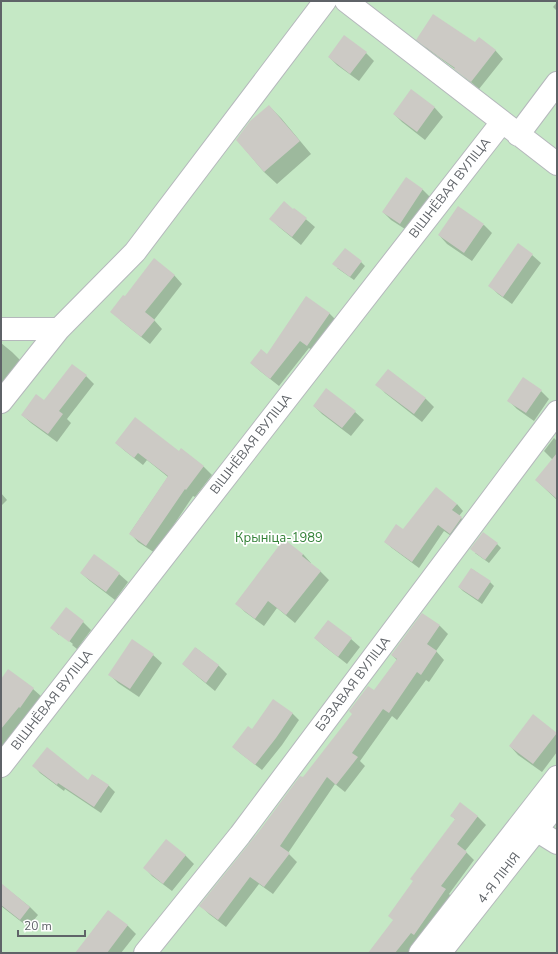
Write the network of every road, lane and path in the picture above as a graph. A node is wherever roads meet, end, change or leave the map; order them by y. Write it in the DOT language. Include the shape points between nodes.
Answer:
graph roads {
  1 [pos="325,1"];
  2 [pos="346,1"];
  3 [pos="557,83"];
  4 [pos="510,128"];
  5 [pos="557,164"];
  6 [pos="1,329"];
  7 [pos="59,329"];
  8 [pos="1,402"];
  9 [pos="557,412"];
  10 [pos="1,766"];
  11 [pos="557,777"];
  12 [pos="557,804"];
  13 [pos="536,830"];
  14 [pos="557,843"];
  15 [pos="145,953"];
  16 [pos="420,953"];
  17 [pos="440,953"];
  1 -- 7 [label="street" via="135,252"];
  2 -- 4 [label="street"];
  3 -- 4 [label="street, ВІШНЁВАЯ ВУЛІЦА"];
  4 -- 5 [label="street"];
  4 -- 10 [label="street, ВІШНЁВАЯ ВУЛІЦА"];
  6 -- 7 [label="street"];
  7 -- 8 [label="street"];
  9 -- 15 [label="street, БЭЗАВАЯ ВУЛІЦА" via="240,835"];
  11 -- 16 [label="street"];
  12 -- 13 [label="street, 4-Я ЛІНІЯ"];
  13 -- 14 [label="street"];
  13 -- 17 [label="street, 4-Я ЛІНІЯ"];
}
